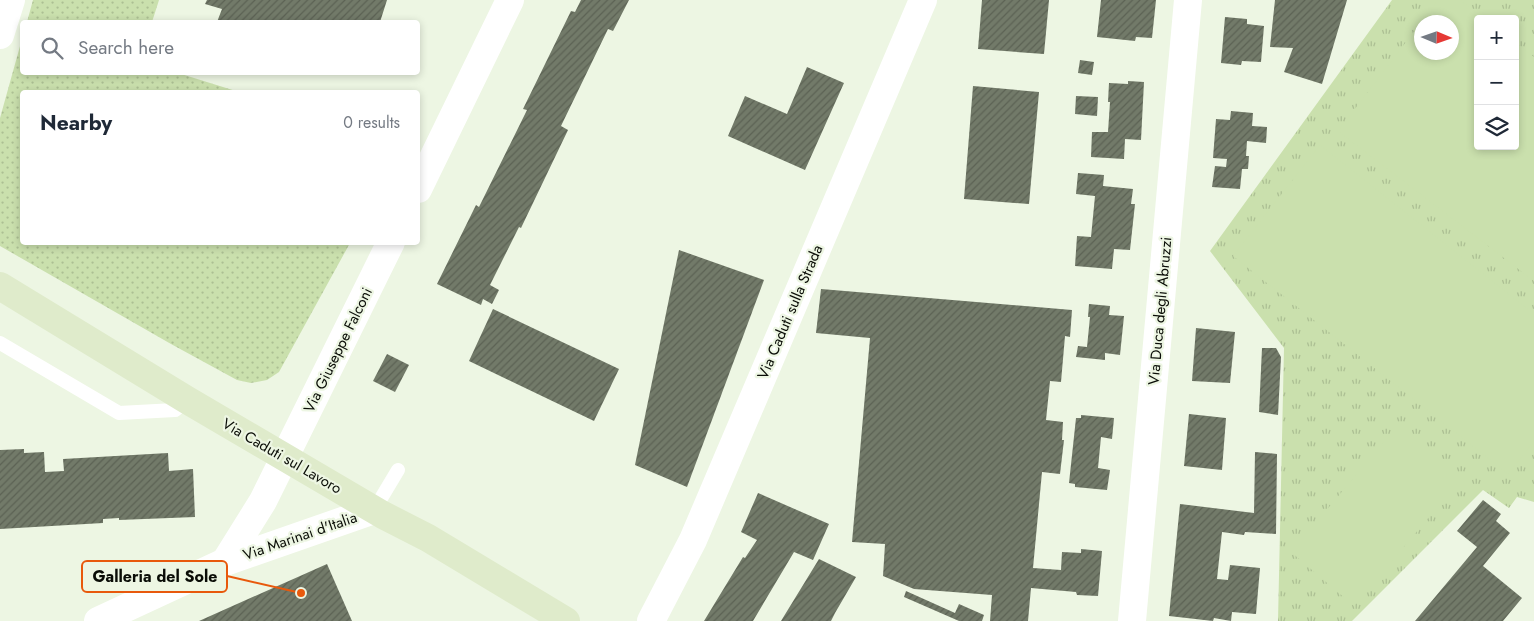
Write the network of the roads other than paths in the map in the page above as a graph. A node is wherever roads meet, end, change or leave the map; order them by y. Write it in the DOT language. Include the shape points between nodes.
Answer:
graph roads {
  1 [pos="10,0"];
  2 [pos="510,0"];
  3 [pos="923,0"];
  4 [pos="1188,0"];
  5 [pos="0,35"];
  6 [pos="420,185"];
  7 [pos="390,245"];
  8 [pos="0,286"];
  9 [pos="0,343"];
  10 [pos="187,400"];
  11 [pos="285,457"];
  12 [pos="398,470"];
  13 [pos="374,510"];
  14 [pos="225,562"];
  15 [pos="98,621"];
  16 [pos="566,621"];
  17 [pos="651,621"];
  18 [pos="1132,621"];
  1 -- 5 [label="street"];
  2 -- 6 [label="street"];
  3 -- 17 [label="street, Via Caduti sulla Strada" via="693,540"];
  4 -- 18 [label="street, Via Duca degli Abruzzi"];
  7 -- 11 [label="street, Via Giuseppe Falconi"];
  8 -- 10 [label="main road, Via Caduti sul Lavoro"];
  9 -- 10 [label="lane" via="119,412 175,410"];
  10 -- 11 [label="main road, Via Caduti sul Lavoro"];
  11 -- 13 [label="main road, Via Caduti sul Lavoro"];
  11 -- 14 [label="street, Via Marinai d'Italia"];
  12 -- 13 [label="lane"];
  13 -- 14 [label="street, Via Marinai d'Italia"];
  13 -- 16 [label="main road, Via Caduti sul Lavoro" via="428,538"];
  14 -- 15 [label="street, Via Marinai d'Italia"];
}
